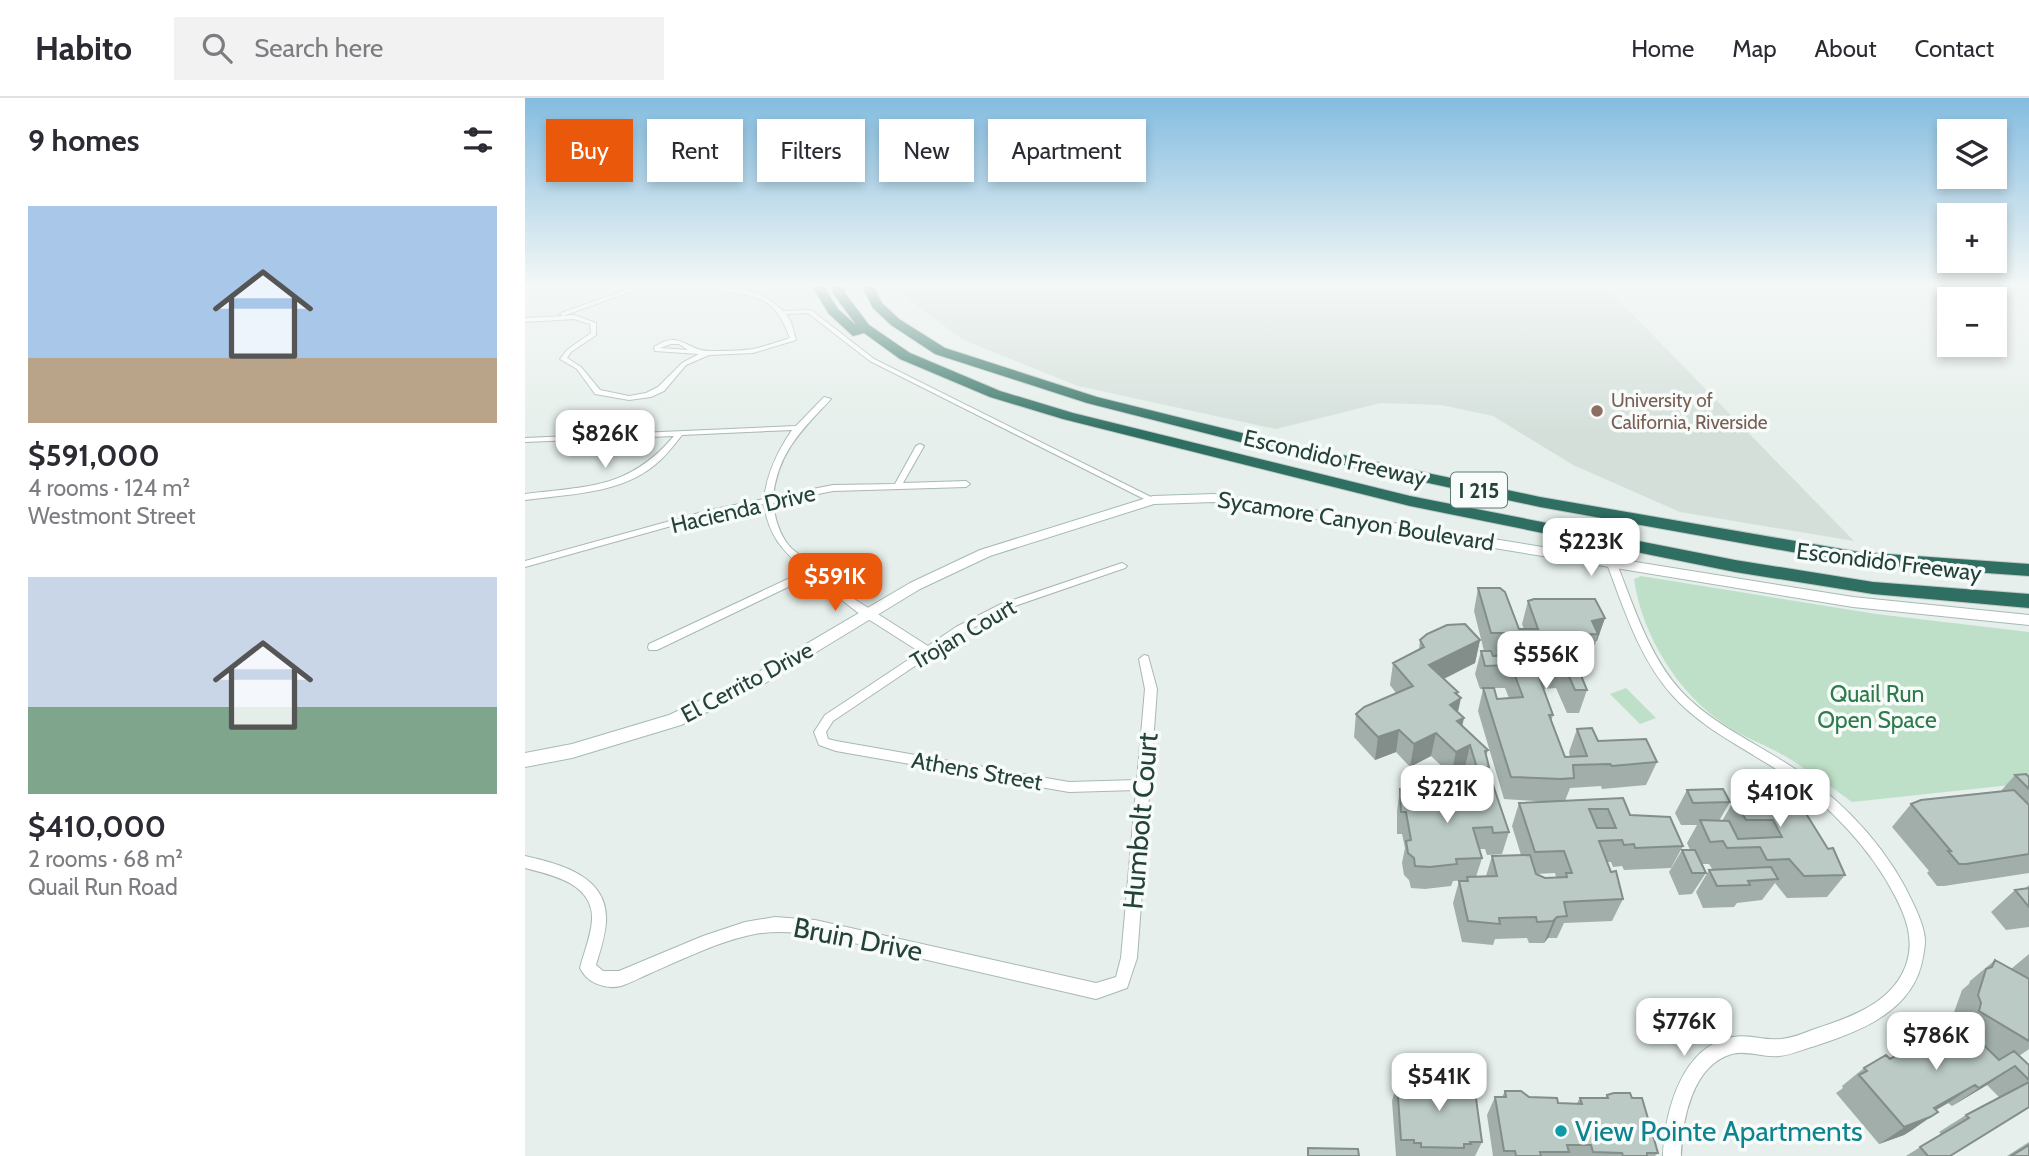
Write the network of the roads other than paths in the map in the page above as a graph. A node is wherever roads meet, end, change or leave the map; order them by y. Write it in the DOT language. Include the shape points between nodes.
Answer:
graph roads {
  1 [pos="593,334"];
  2 [pos="793,334"];
  3 [pos="836,334"];
  4 [pos="860,334"];
  5 [pos="874,334"];
  6 [pos="914,334"];
  7 [pos="921,334"];
  8 [pos="940,351"];
  9 [pos="694,352"];
  10 [pos="708,353"];
  11 [pos="905,356"];
  12 [pos="827,399"];
  13 [pos="796,428"];
  14 [pos="681,432"];
  15 [pos="525,440"];
  16 [pos="920,446"];
  17 [pos="966,484"];
  18 [pos="898,485"];
  19 [pos="525,497"];
  20 [pos="1153,500"];
  21 [pos="767,501"];
  22 [pos="525,564"];
  23 [pos="1612,564"];
  24 [pos="1122,566"];
  25 [pos="2029,570"];
  26 [pos="811,572"];
  27 [pos="2029,601"];
  28 [pos="867,615"];
  29 [pos="2029,620"];
  30 [pos="653,646"];
  31 [pos="929,652"];
  32 [pos="1144,659"];
  33 [pos="820,732"];
  34 [pos="525,761"];
  35 [pos="1142,785"];
  36 [pos="525,862"];
  37 [pos="1122,983"];
  38 [pos="1672,1156"];
  1 -- 10 [label="street" via="563,359 579,368 598,392 613,397 648,395 661,389 684,365"];
  2 -- 10 [label="street" via="794,338 753,351"];
  3 -- 20 [label="street, Sycamore Canyon Boulevard" via="869,358"];
  4 -- 11 [label="highway"];
  5 -- 11 [label="highway, Escondido Freeway / I 215"];
  6 -- 8 [label="highway, Escondido Freeway / I 215"];
  7 -- 8 [label="highway"];
  8 -- 25 [label="highway, Escondido Freeway / I 215" via="1105,403 1272,445 1540,502 1859,558"];
  9 -- 9 [label="street" via="679,342 656,348 657,350"];
  9 -- 10 [label="street"];
  11 -- 27 [label="highway, Escondido Freeway / I 215" via="995,394 1068,416 1410,500 1735,566 1873,588"];
  12 -- 13 [label="street"];
  13 -- 14 [label="street"];
  13 -- 21 [label="street" via="775,466"];
  14 -- 15 [label="street"];
  14 -- 19 [label="street" via="636,474 602,485"];
  16 -- 18 [label="street"];
  17 -- 18 [label="street, Hacienda Drive"];
  18 -- 21 [label="street, Hacienda Drive" via="833,488"];
  20 -- 23 [label="street, Sycamore Canyon Boulevard" via="1215,498"];
  20 -- 28 [label="street, El Cerrito Drive" via="985,554 915,586"];
  21 -- 22 [label="street, Hacienda Drive"];
  21 -- 26 [label="street" via="779,541"];
  23 -- 29 [label="street, Sycamore Canyon Boulevard" via="1853,602"];
  23 -- 38 [label="street" via="1660,675 1688,706 1726,735 1802,780 1839,813 1891,873 1918,940 1911,973 1890,1004 1851,1028 1779,1048 1731,1045 1704,1063 1685,1088 1675,1113"];
  24 -- 31 [label="street, Trojan Court" via="1005,606"];
  26 -- 28 [label="street"];
  26 -- 30 [label="street"];
  28 -- 31 [label="street"];
  28 -- 34 [label="street, El Cerrito Drive" via="756,681 675,720"];
  31 -- 33 [label="street, Trojan Court" via="829,718"];
  32 -- 35 [label="street, Humbolt Court" via="1151,689"];
  33 -- 35 [label="street, Athens Street" via="823,743 836,746 1069,787"];
  35 -- 37 [label="street, Humbolt Court" via="1129,958"];
  36 -- 37 [label="street, Bruin Drive" via="561,871 591,892 599,915 588,968 600,978 634,974 745,929 800,924 1096,991"];
}
